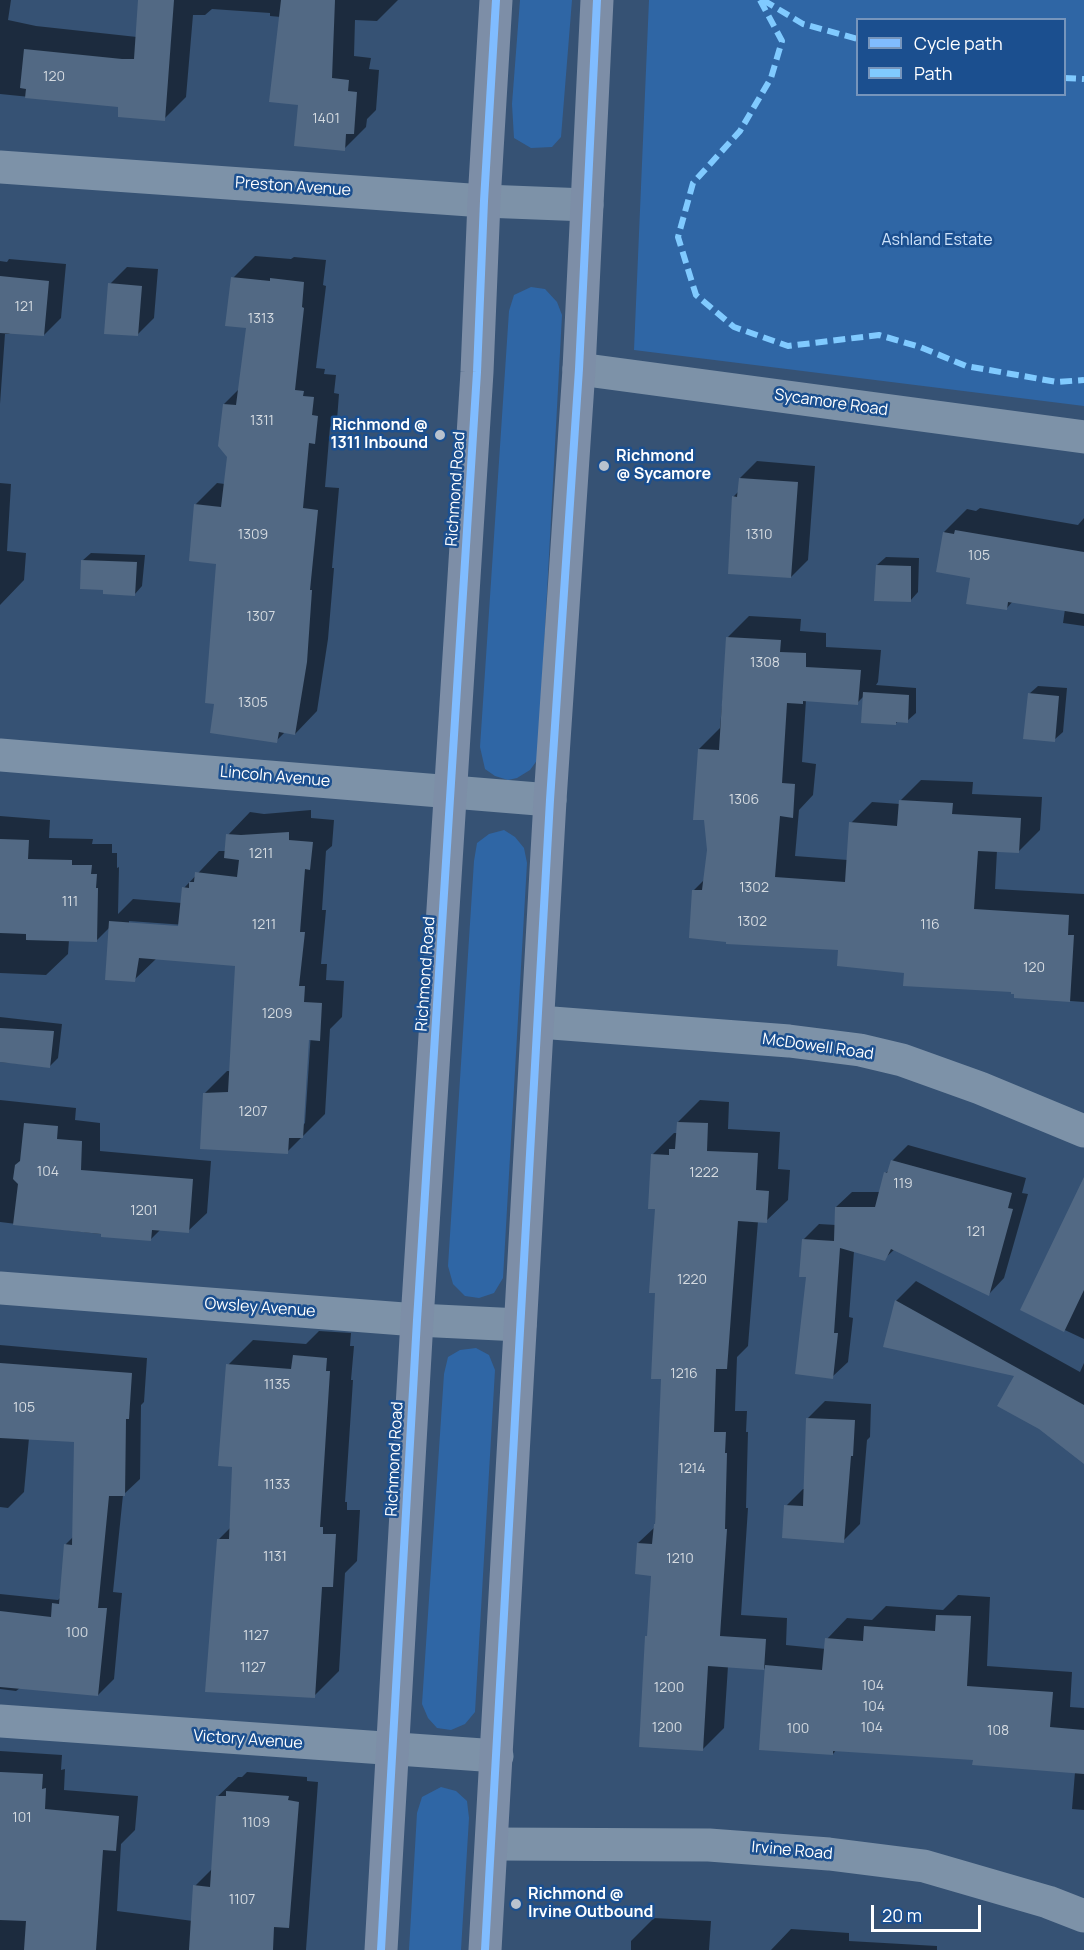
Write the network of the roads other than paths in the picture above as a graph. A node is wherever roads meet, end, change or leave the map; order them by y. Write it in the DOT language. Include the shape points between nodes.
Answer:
graph roads {
  1 [pos="496,0"];
  2 [pos="597,0"];
  3 [pos="0,166"];
  4 [pos="484,201"];
  5 [pos="587,205"];
  6 [pos="579,369"];
  7 [pos="1084,437"];
  8 [pos="0,755"];
  9 [pos="451,791"];
  10 [pos="550,800"];
  11 [pos="539,1022"];
  12 [pos="1084,1131"];
  13 [pos="0,1288"];
  14 [pos="417,1320"];
  15 [pos="520,1326"];
  16 [pos="0,1721"];
  17 [pos="392,1750"];
  18 [pos="497,1756"];
  19 [pos="492,1845"];
  20 [pos="1084,1916"];
  21 [pos="381,1950"];
  22 [pos="485,1950"];
  1 -- 4 [label="main road, Richmond Road"];
  2 -- 5 [label="main road"];
  3 -- 4 [label="street, Preston Avenue"];
  4 -- 5 [label="street, Preston Avenue"];
  4 -- 9 [label="main road, Richmond Road"];
  5 -- 6 [label="main road"];
  6 -- 7 [label="street, Sycamore Road"];
  6 -- 10 [label="main road"];
  8 -- 9 [label="street, Lincoln Avenue"];
  9 -- 10 [label="street, Lincoln Avenue"];
  9 -- 14 [label="main road, Richmond Road"];
  10 -- 11 [label="main road"];
  11 -- 12 [label="street, McDowell Road" via="860,1050 903,1060"];
  11 -- 15 [label="main road"];
  13 -- 14 [label="street, Owsley Avenue"];
  14 -- 15 [label="street, Owsley Avenue"];
  14 -- 17 [label="main road, Richmond Road"];
  15 -- 18 [label="main road"];
  16 -- 17 [label="street, Victory Avenue"];
  17 -- 18 [label="street, Victory Avenue"];
  17 -- 21 [label="main road, Richmond Road"];
  18 -- 19 [label="main road"];
  19 -- 20 [label="street, Irvine Road" via="709,1845 829,1854 924,1866"];
  19 -- 22 [label="main road"];
}
